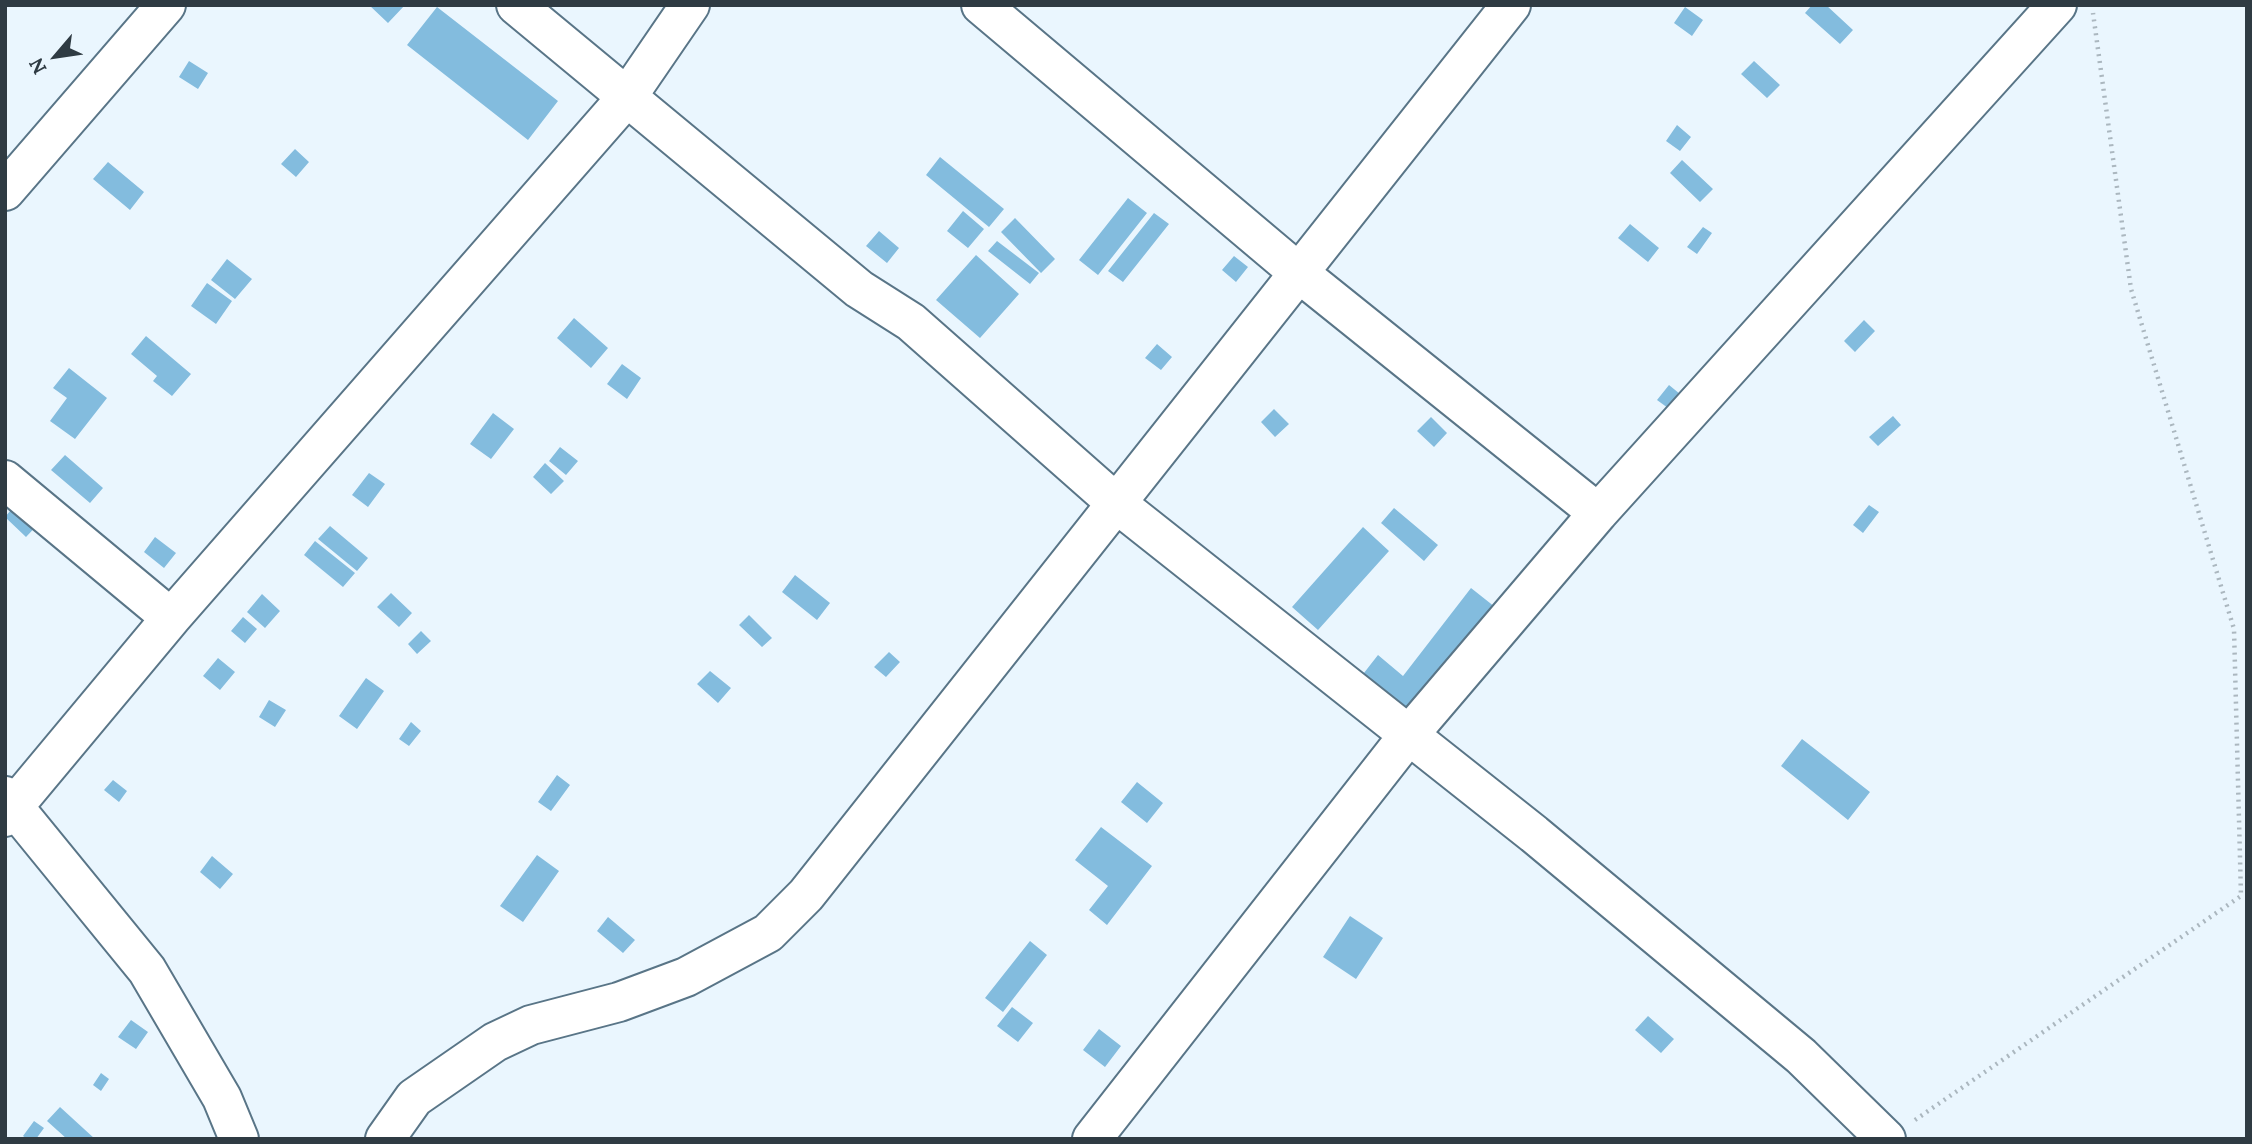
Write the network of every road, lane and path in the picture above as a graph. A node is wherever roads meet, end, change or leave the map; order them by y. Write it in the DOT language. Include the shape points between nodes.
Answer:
graph roads {
  1 [pos="166,5"];
  2 [pos="516,5"];
  3 [pos="690,5"];
  4 [pos="981,5"];
  5 [pos="1511,5"];
  6 [pos="2057,5"];
  7 [pos="2092,5"];
  8 [pos="627,97"];
  9 [pos="5,191"];
  10 [pos="1299,273"];
  11 [pos="5,480"];
  12 [pos="1116,503"];
  13 [pos="1598,513"];
  14 [pos="171,618"];
  15 [pos="1407,737"];
  16 [pos="9,806"];
  17 [pos="1898,1131"];
  18 [pos="239,1139"];
  19 [pos="386,1139"];
  20 [pos="1092,1139"];
  1 -- 9 [label="street"];
  2 -- 8 [label="street"];
  3 -- 8 [label="street"];
  4 -- 10 [label="street"];
  5 -- 10 [label="street"];
  6 -- 13 [label="street"];
  7 -- 17 [label="path" via="2131,289 2234,629 2241,896"];
  8 -- 12 [label="street" via="859,289 911,322"];
  8 -- 14 [label="street"];
  10 -- 12 [label="street"];
  10 -- 13 [label="street"];
  11 -- 14 [label="street"];
  12 -- 15 [label="street"];
  12 -- 19 [label="street" via="806,895 768,933 687,977 619,1002 531,1025 495,1042 414,1098"];
  13 -- 15 [label="street"];
  14 -- 16 [label="street"];
  15 -- 17 [label="street" via="1534,834"];
  15 -- 20 [label="street"];
  16 -- 18 [label="street" via="147,970 222,1098"];
}
